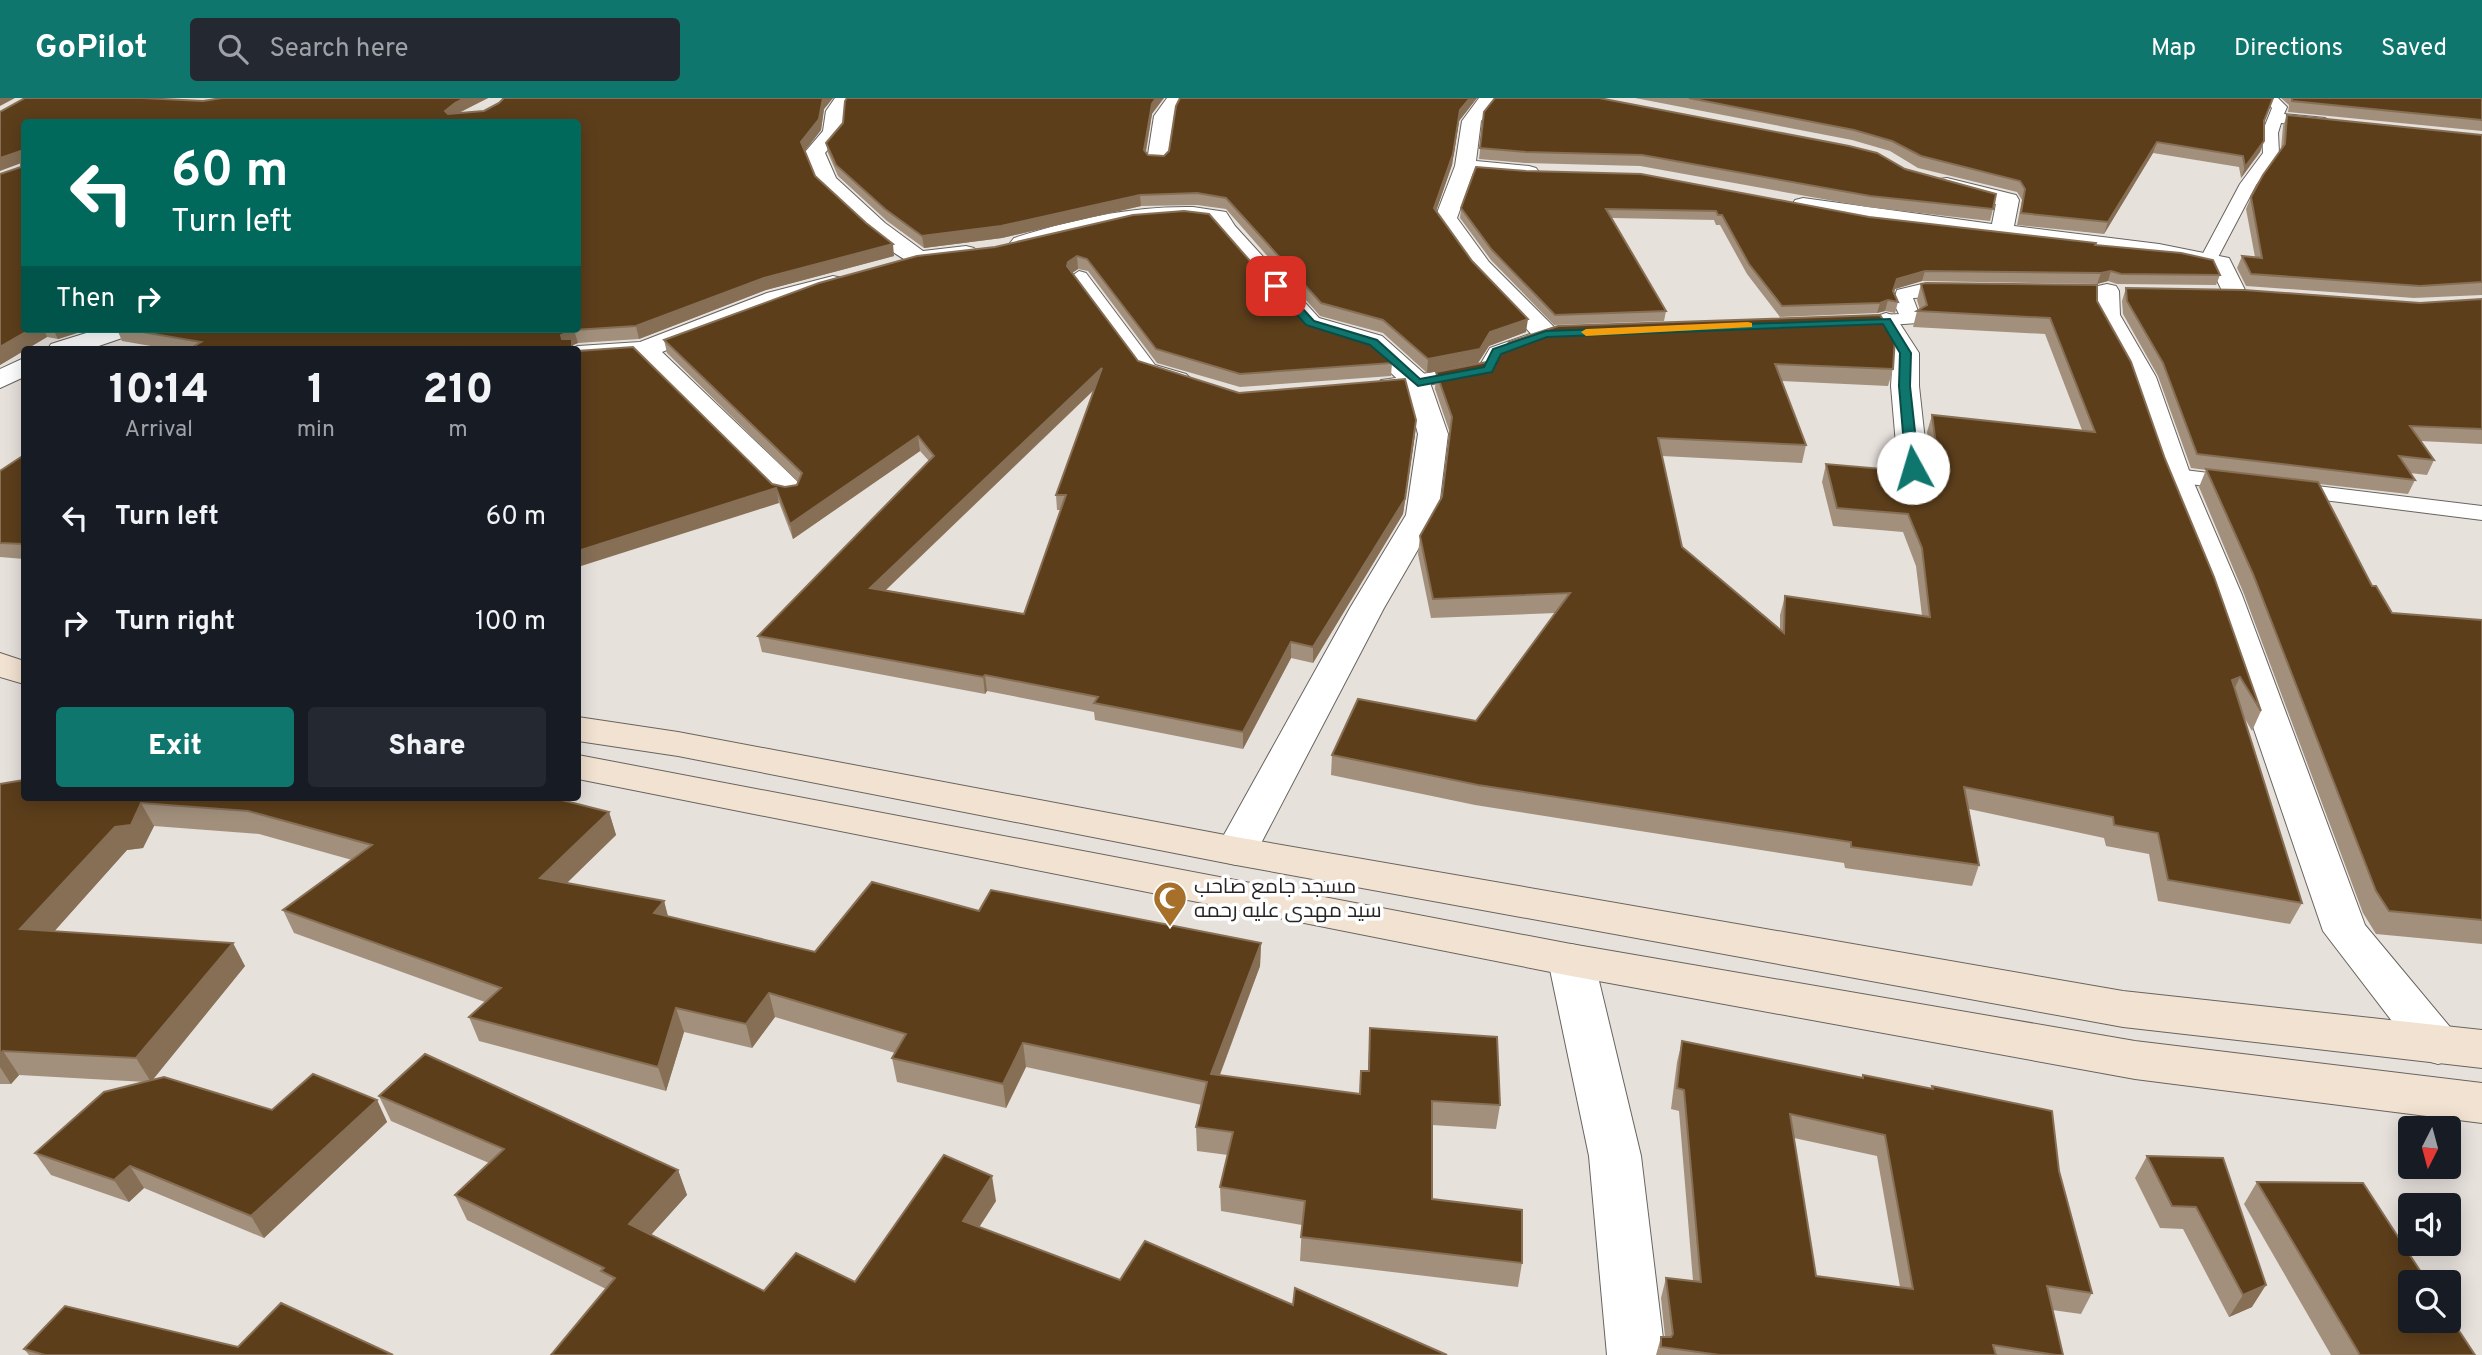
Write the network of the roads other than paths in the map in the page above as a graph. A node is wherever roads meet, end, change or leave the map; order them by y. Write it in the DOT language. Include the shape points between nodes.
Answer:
graph roads {
  1 [pos="844,98"];
  2 [pos="1176,98"];
  3 [pos="1490,98"];
  4 [pos="2270,98"];
  5 [pos="2275,118"];
  6 [pos="2339,124"];
  7 [pos="1157,161"];
  8 [pos="1465,166"];
  9 [pos="1553,173"];
  10 [pos="1922,177"];
  11 [pos="1785,202"];
  12 [pos="2002,232"];
  13 [pos="2210,259"];
  14 [pos="918,260"];
  15 [pos="892,267"];
  16 [pos="853,277"];
  17 [pos="1079,277"];
  18 [pos="1975,290"];
  19 [pos="2107,291"];
  20 [pos="2210,293"];
  21 [pos="2235,294"];
  22 [pos="2261,296"];
  23 [pos="1886,321"];
  24 [pos="1840,322"];
  25 [pos="113,333"];
  26 [pos="1571,333"];
  27 [pos="1546,334"];
  28 [pos="72,346"];
  29 [pos="644,350"];
  30 [pos="581,354"];
  31 [pos="21,368"];
  32 [pos="0,380"];
  33 [pos="1418,383"];
  34 [pos="1200,385"];
  35 [pos="1363,387"];
  36 [pos="1913,468"];
  37 [pos="2176,476"];
  38 [pos="788,490"];
  39 [pos="2482,513"];
  40 [pos="0,645"];
  41 [pos="21,648"];
  42 [pos="0,664"];
  43 [pos="21,672"];
  44 [pos="581,729"];
  45 [pos="581,768"];
  46 [pos="1236,850"];
  47 [pos="1572,960"];
  48 [pos="2438,1046"];
  49 [pos="2482,1049"];
  50 [pos="2481,1105"];
  51 [pos="1636,1355"];
  1 -- 14 [label="street" via="835,111 833,132 815,152 827,181"];
  2 -- 7 [label="street" via="1164,116"];
  3 -- 8 [label="street" via="1468,122"];
  4 -- 5 [label="lane" via="2280,107"];
  5 -- 6 [label="lane"];
  5 -- 13 [label="lane" via="2271,153 2248,184"];
  8 -- 9 [label="street"];
  8 -- 27 [label="street" via="1446,218 1481,267"];
  10 -- 12 [label="street" via="2008,200"];
  11 -- 12 [label="street"];
  12 -- 13 [label="street"];
  13 -- 21 [label="street" via="2221,262"];
  14 -- 15 [label="street"];
  14 -- 33 [label="street" via="998,249 1105,221 1153,214 1217,218 1310,323 1373,342"];
  16 -- 29 [label="street" via="776,298"];
  17 -- 34 [label="lane" via="1148,369"];
  18 -- 23 [label="lane" via="1904,294 1911,319"];
  19 -- 37 [label="street" via="2106,315 2142,377"];
  20 -- 21 [label="lane"];
  21 -- 22 [label="lane"];
  23 -- 24 [label="lane"];
  23 -- 36 [label="street" via="1906,353"];
  25 -- 28 [label="street"];
  26 -- 27 [label="lane"];
  27 -- 33 [label="lane" via="1497,352 1488,370"];
  29 -- 30 [label="street"];
  29 -- 38 [label="street"];
  31 -- 32 [label="street"];
  33 -- 35 [label="lane"];
  33 -- 46 [label="street" via="1433,434 1422,515"];
  37 -- 39 [label="lane"];
  37 -- 48 [label="street" via="2224,595 2345,932"];
  40 -- 41 [label="main road"];
  42 -- 43 [label="main road"];
  44 -- 46 [label="main road"];
  45 -- 47 [label="main road"];
  46 -- 48 [label="main road" via="2123,1009"];
  47 -- 50 [label="main road" via="2135,1060"];
  47 -- 51 [label="street" via="1615,1156"];
  48 -- 49 [label="main road"];
}
